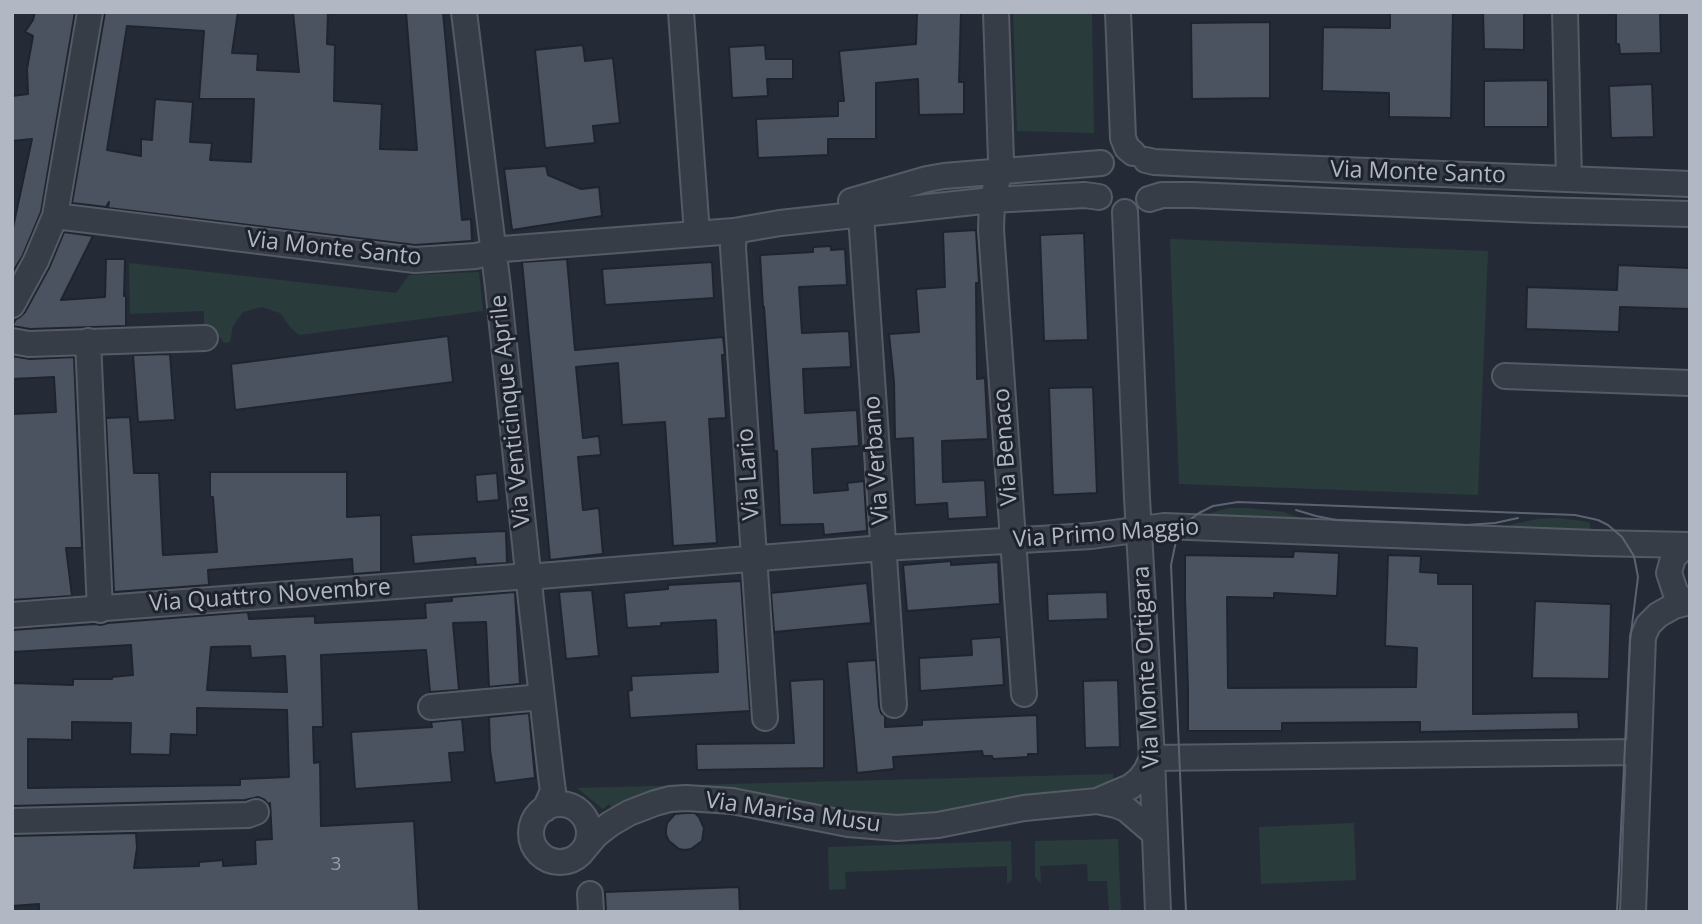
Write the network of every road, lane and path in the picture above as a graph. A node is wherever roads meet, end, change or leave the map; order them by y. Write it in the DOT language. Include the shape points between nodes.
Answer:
graph roads {
  1 [pos="90,12"];
  2 [pos="464,12"];
  3 [pos="681,12"];
  4 [pos="996,12"];
  5 [pos="1118,12"];
  6 [pos="1565,12"];
  7 [pos="1139,156"];
  8 [pos="1101,163"];
  9 [pos="1000,171"];
  10 [pos="1569,179"];
  11 [pos="1690,184"];
  12 [pos="1099,197"];
  13 [pos="1149,199"];
  14 [pos="992,201"];
  15 [pos="863,206"];
  16 [pos="1125,212"];
  17 [pos="1690,214"];
  18 [pos="55,216"];
  19 [pos="734,231"];
  20 [pos="697,234"];
  21 [pos="494,251"];
  22 [pos="12,305"];
  23 [pos="205,338"];
  24 [pos="12,341"];
  25 [pos="88,341"];
  26 [pos="1505,376"];
  27 [pos="1690,383"];
  28 [pos="1140,529"];
  29 [pos="1013,540"];
  30 [pos="1688,545"];
  31 [pos="883,548"];
  32 [pos="755,558"];
  33 [pos="528,577"];
  34 [pos="1690,602"];
  35 [pos="100,610"];
  36 [pos="12,615"];
  37 [pos="1024,694"];
  38 [pos="542,697"];
  39 [pos="894,705"];
  40 [pos="431,707"];
  41 [pos="765,718"];
  42 [pos="1638,752"];
  43 [pos="1152,758"];
  44 [pos="1097,800"];
  45 [pos="545,809"];
  46 [pos="256,811"];
  47 [pos="12,821"];
  48 [pos="1154,833"];
  49 [pos="585,848"];
  50 [pos="1157,912"];
  51 [pos="1633,912"];
  1 -- 18 [label="street"];
  2 -- 21 [label="street, Via Venticinque Aprile"];
  3 -- 20 [label="street"];
  4 -- 9 [label="street, Via Benaco"];
  5 -- 7 [label="street" via="1123,138 1127,148"];
  6 -- 10 [label="street"];
  7 -- 8 [label="street" via="1115,153"];
  7 -- 10 [label="street, Via Monte Santo" via="1154,162"];
  7 -- 13 [label="street" via="1155,179"];
  8 -- 9 [label="street, Via Monte Santo"];
  8 -- 12 [label="street" via="1095,180"];
  9 -- 14 [label="street, Via Benaco"];
  9 -- 15 [label="street, Via Monte Santo" via="927,179"];
  10 -- 11 [label="street, Via Monte Santo"];
  12 -- 14 [label="street, Via Monte Santo"];
  12 -- 16 [label="street" via="1111,209"];
  13 -- 16 [label="street" via="1139,209"];
  13 -- 17 [label="street, Via Monte Santo" via="1193,195"];
  14 -- 15 [label="street, Via Monte Santo"];
  14 -- 29 [label="street, Via Benaco"];
  15 -- 19 [label="street, Via Monte Santo"];
  15 -- 31 [label="street, Via Verbano"];
  16 -- 28 [label="street, Via Monte Ortigara"];
  18 -- 21 [label="street, Via Monte Santo" via="415,260"];
  18 -- 22 [label="street"];
  19 -- 20 [label="street, Via Monte Santo"];
  19 -- 32 [label="street, Via Lario"];
  20 -- 21 [label="street, Via Monte Santo"];
  21 -- 33 [label="street, Via Venticinque Aprile"];
  23 -- 25 [label="street"];
  24 -- 25 [label="street"];
  25 -- 35 [label="street"];
  26 -- 27 [label="street"];
  28 -- 29 [label="street, Via Primo Maggio"];
  28 -- 30 [label="street, Via Primo Maggio" via="1164,526"];
  28 -- 43 [label="street, Via Monte Ortigara"];
  29 -- 31 [label="street, Via Primo Maggio"];
  29 -- 37 [label="street, Via Benaco"];
  30 -- 34 [label="street, Via Primo Maggio" via="1673,558 1669,573 1676,594"];
  31 -- 32 [label="street, Via Primo Maggio"];
  31 -- 39 [label="street, Via Verbano"];
  32 -- 33 [label="street, Via Primo Maggio"];
  32 -- 41 [label="street, Via Lario"];
  33 -- 35 [label="street, Via Quattro Novembre"];
  33 -- 38 [label="street, Via Venticinque Aprile"];
  34 -- 42 [label="street" via="1658,615 1645,631"];
  35 -- 36 [label="street, Via Quattro Novembre"];
  38 -- 40 [label="street"];
  38 -- 45 [label="street, Via Venticinque Aprile" via="553,791"];
  42 -- 43 [label="street"];
  42 -- 51 [label="street"];
  43 -- 44 [label="street, Via Marisa Musu" via="1139,780"];
  43 -- 48 [label="street, Via Monte Ortigara"];
  44 -- 48 [label="street, Via Marisa Musu" via="1126,810"];
  44 -- 49 [label="street, Via Marisa Musu" via="897,828 719,800 670,799 616,820"];
  45 -- 49 [label="street" via="563,804 581,813 589,831"];
  45 -- 49 [label="street" via="532,829 541,854 562,862"];
  46 -- 47 [label="street" via="248,815"];
  48 -- 50 [label="street, Via Monte Ortigara"];
}
